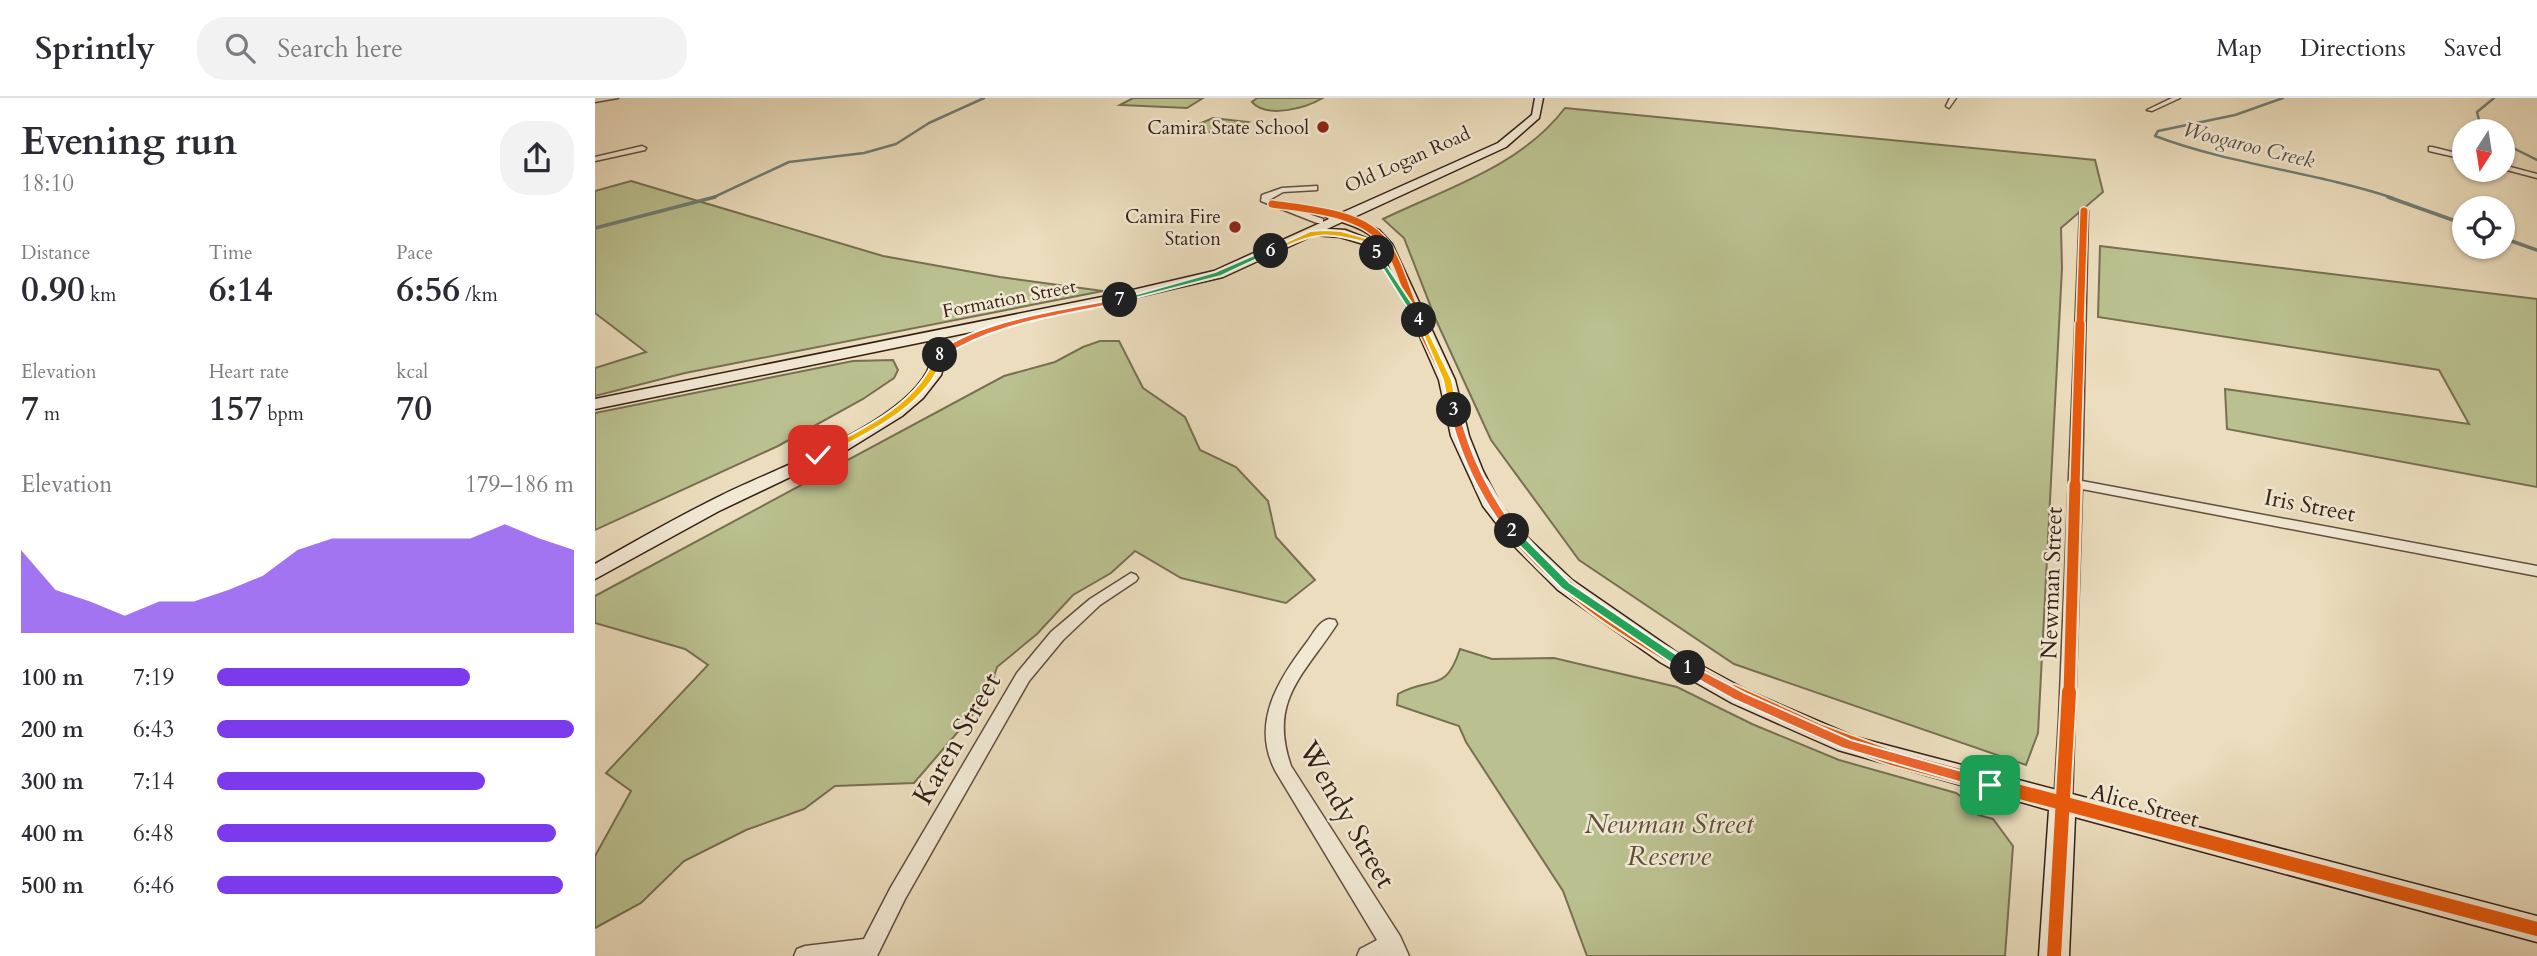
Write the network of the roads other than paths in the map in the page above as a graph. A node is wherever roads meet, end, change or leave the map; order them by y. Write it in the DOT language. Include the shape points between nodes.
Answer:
graph roads {
  1 [pos="615,98"];
  2 [pos="1529,98"];
  3 [pos="1539,98"];
  4 [pos="2177,98"];
  5 [pos="595,100"];
  6 [pos="2150,110"];
  7 [pos="642,148"];
  8 [pos="2432,149"];
  9 [pos="2452,155"];
  10 [pos="595,159"];
  11 [pos="2515,170"];
  12 [pos="2537,176"];
  13 [pos="1412,187"];
  14 [pos="1314,188"];
  15 [pos="2084,211"];
  16 [pos="1327,222"];
  17 [pos="1369,235"];
  18 [pos="1186,283"];
  19 [pos="933,334"];
  20 [pos="884,344"];
  21 [pos="938,357"];
  22 [pos="595,404"];
  23 [pos="2074,484"];
  24 [pos="2537,571"];
  25 [pos="595,573"];
  26 [pos="1131,578"];
  27 [pos="1329,624"];
  28 [pos="2063,805"];
  29 [pos="2537,929"];
  30 [pos="1395,950"];
  31 [pos="867,952"];
  32 [pos="805,956"];
  33 [pos="1368,956"];
  34 [pos="2054,956"];
  1 -- 5 [label="street"];
  2 -- 16 [label="street, Old Logan Road" via="1525,116 1501,140"];
  3 -- 13 [label="street, Old Logan Road" via="1536,116 1502,145"];
  4 -- 6 [label="street"];
  7 -- 10 [label="street"];
  8 -- 9 [label="street"];
  11 -- 12 [label="street"];
  13 -- 16 [label="street, Old Logan Road"];
  13 -- 17 [label="street, Old Logan Road" via="1366,215"];
  14 -- 16 [label="street" via="1282,190 1265,201"];
  15 -- 23 [label="street, Newman Street"];
  16 -- 17 [label="street"];
  16 -- 17 [label="street" via="1341,233"];
  16 -- 18 [label="street, Formation Street" via="1218,274"];
  16 -- 19 [label="street, Formation Street" via="1171,280"];
  17 -- 28 [label="street, Alice Street" via="1390,278 1412,306 1447,380 1460,436 1492,506 1565,585 1668,657 1813,730 1892,758"];
  18 -- 19 [label="street, Formation Street"];
  18 -- 21 [label="street" via="1007,325 963,339"];
  19 -- 20 [label="street, Formation Street"];
  19 -- 21 [label="street"];
  20 -- 21 [label="street" via="913,346"];
  20 -- 22 [label="street, Formation Street"];
  21 -- 25 [label="street" via="932,378 918,393 861,434 667,530"];
  23 -- 24 [label="street, Iris Street"];
  23 -- 28 [label="street, Newman Street"];
  26 -- 31 [label="street, Karen Street" via="1057,636 1023,677"];
  27 -- 30 [label="street, Wendy Street" via="1286,689 1276,711 1273,738 1282,767"];
  28 -- 29 [label="street, Alice Street"];
  28 -- 34 [label="street, Newman Street"];
  30 -- 33 [label="street"];
  31 -- 32 [label="street"];
}
